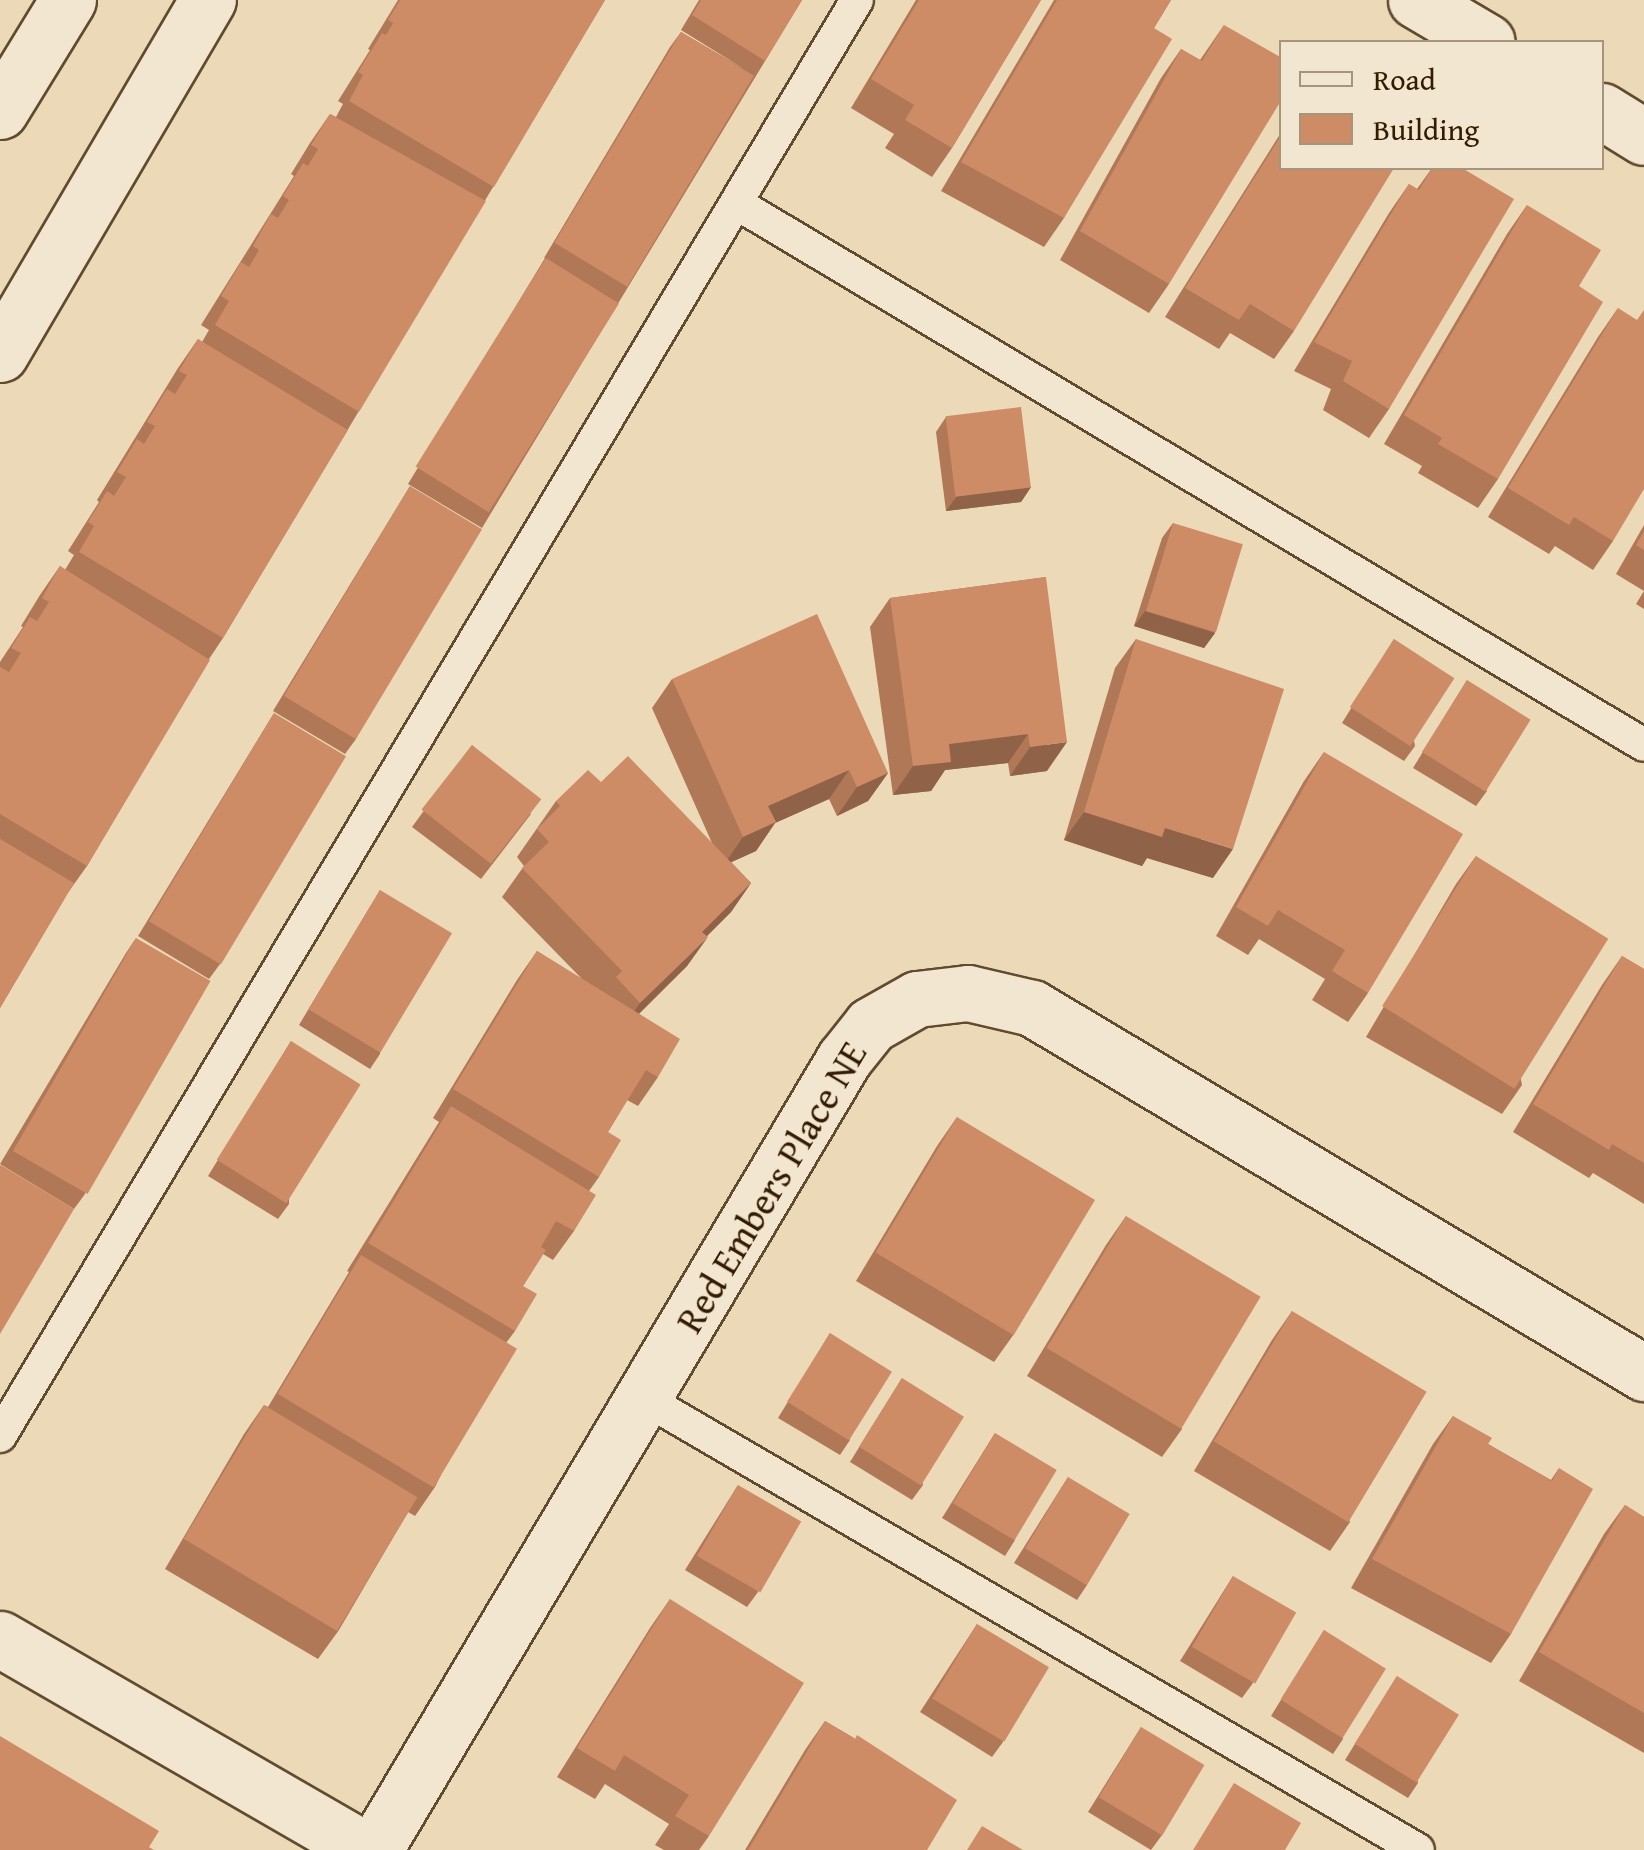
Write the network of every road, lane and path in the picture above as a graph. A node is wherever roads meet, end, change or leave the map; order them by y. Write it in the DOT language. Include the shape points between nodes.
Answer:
graph roads {
  1 [pos="68,0"];
  2 [pos="208,0"];
  3 [pos="857,0"];
  4 [pos="0,112"];
  5 [pos="1604,112"];
  6 [pos="1644,136"];
  7 [pos="736,203"];
  8 [pos="0,354"];
  9 [pos="1644,745"];
  10 [pos="1644,1373"];
  11 [pos="644,1398"];
  12 [pos="0,1436"];
  13 [pos="0,1639"];
  14 [pos="366,1850"];
  15 [pos="374,1850"];
  16 [pos="1418,1850"];
  1 -- 4 [label="street"];
  2 -- 8 [label="street"];
  3 -- 7 [label="lane"];
  5 -- 6 [label="street"];
  7 -- 9 [label="lane"];
  7 -- 12 [label="lane"];
  10 -- 11 [label="street, Red Embers Place NE" via="1032,1008 968,993 917,999 871,1025 844,1059"];
  11 -- 15 [label="street, Red Embers Place NE"];
  11 -- 16 [label="lane"];
  13 -- 14 [label="street"];
}
